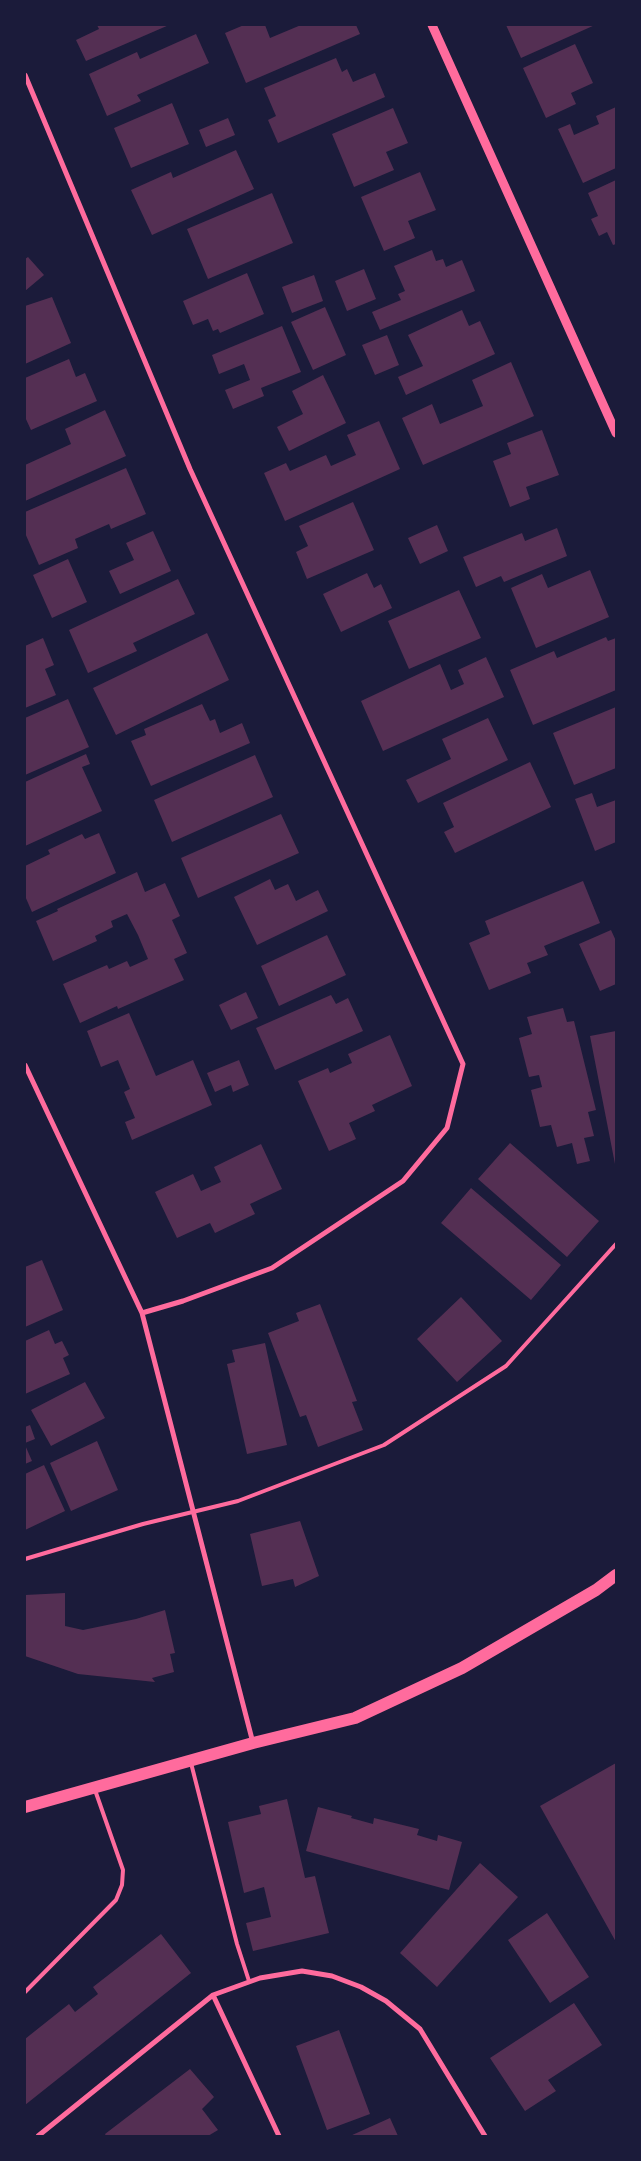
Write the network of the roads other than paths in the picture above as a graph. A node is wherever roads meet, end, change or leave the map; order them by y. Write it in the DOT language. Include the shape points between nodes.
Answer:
graph roads {
  1 [pos="432,25"];
  2 [pos="25,75"];
  3 [pos="616,433"];
  4 [pos="25,1065"];
  5 [pos="616,1244"];
  6 [pos="142,1313"];
  7 [pos="193,1512"];
  8 [pos="25,1559"];
  9 [pos="616,1575"];
  10 [pos="253,1744"];
  11 [pos="190,1761"];
  12 [pos="94,1788"];
  13 [pos="25,1807"];
  14 [pos="249,1981"];
  15 [pos="25,1992"];
  16 [pos="213,1995"];
  17 [pos="38,2136"];
  18 [pos="279,2136"];
  19 [pos="485,2136"];
  1 -- 3 [label="street"];
  2 -- 6 [label="street" via="190,470 463,1064 447,1128 403,1181 272,1268"];
  4 -- 6 [label="street"];
  5 -- 7 [label="lane" via="506,1366 384,1445 238,1501"];
  6 -- 7 [label="street"];
  7 -- 8 [label="lane"];
  7 -- 10 [label="street"];
  9 -- 10 [label="main road" via="596,1590 462,1668 355,1718"];
  10 -- 11 [label="main road"];
  11 -- 12 [label="main road"];
  11 -- 14 [label="lane"];
  12 -- 13 [label="main road"];
  12 -- 15 [label="lane" via="122,1870 122,1885 116,1900"];
  14 -- 16 [label="street"];
  14 -- 19 [label="street" via="302,1971 332,1976 386,2001 420,2029"];
  16 -- 17 [label="street"];
  16 -- 18 [label="street"];
}
